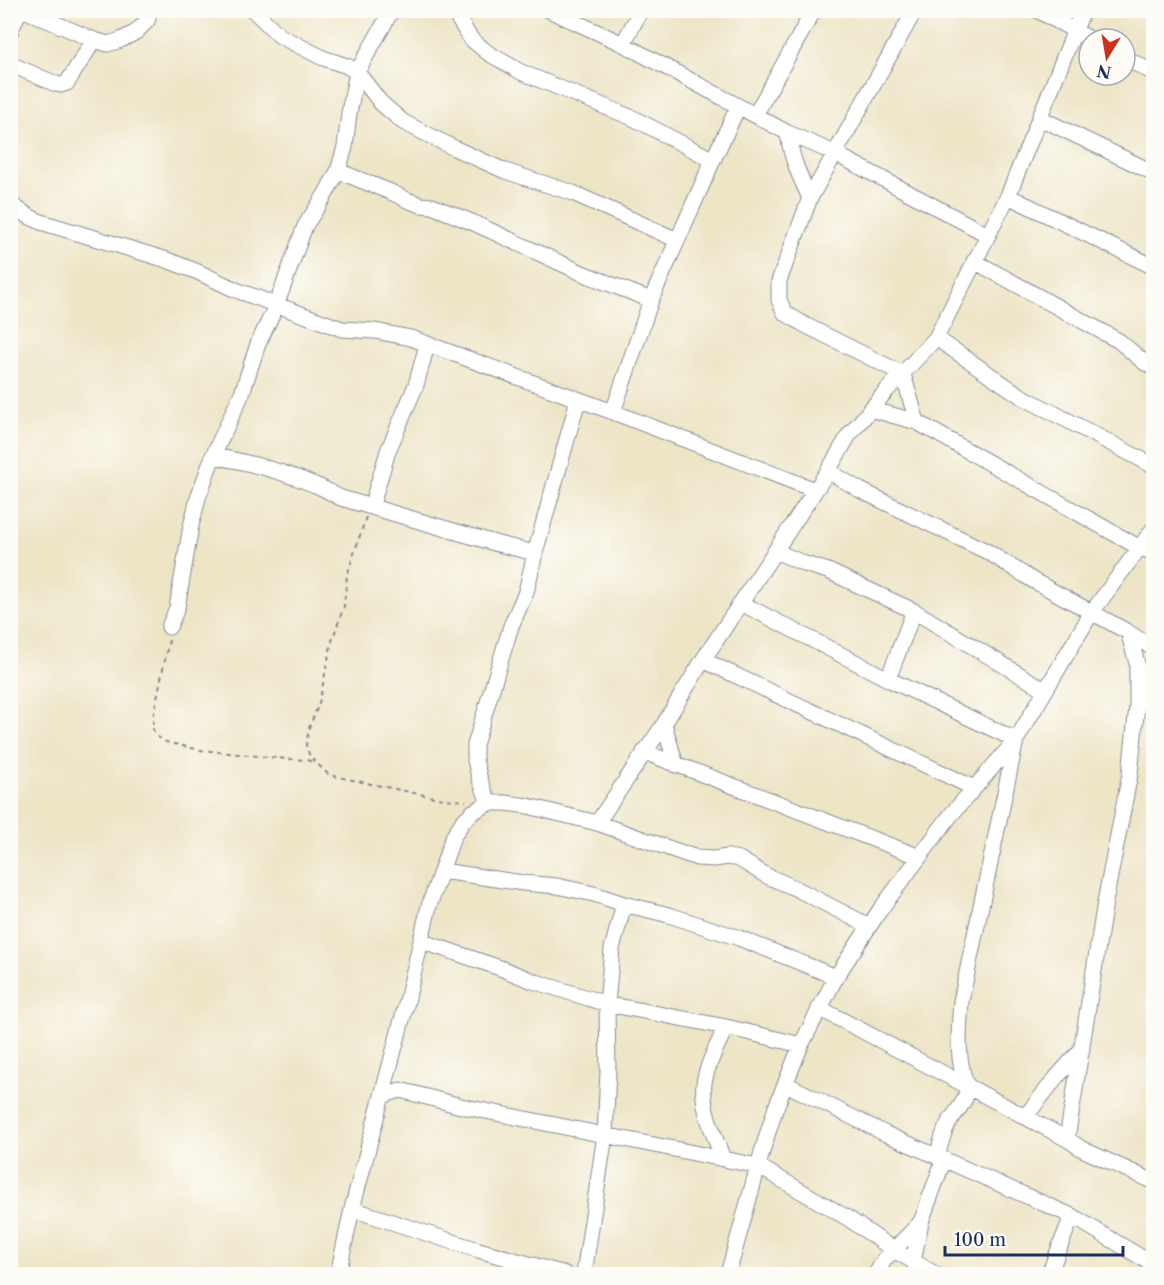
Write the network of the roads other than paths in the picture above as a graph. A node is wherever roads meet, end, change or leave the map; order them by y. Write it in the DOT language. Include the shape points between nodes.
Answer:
graph roads {
  1 [pos="22,10"];
  2 [pos="150,10"];
  3 [pos="253,10"];
  4 [pos="392,10"];
  5 [pos="456,10"];
  6 [pos="549,10"];
  7 [pos="641,10"];
  8 [pos="814,10"];
  9 [pos="915,10"];
  10 [pos="1037,10"];
  11 [pos="1083,10"];
  12 [pos="1075,31"];
  13 [pos="10,32"];
  14 [pos="94,40"];
  15 [pos="623,44"];
  16 [pos="10,64"];
  17 [pos="1137,65"];
  18 [pos="357,72"];
  19 [pos="1154,74"];
  20 [pos="738,107"];
  21 [pos="755,115"];
  22 [pos="1040,118"];
  23 [pos="788,133"];
  24 [pos="834,153"];
  25 [pos="713,160"];
  26 [pos="338,171"];
  27 [pos="1154,173"];
  28 [pos="1008,196"];
  29 [pos="810,198"];
  30 [pos="10,204"];
  31 [pos="987,235"];
  32 [pos="677,240"];
  33 [pos="974,261"];
  34 [pos="1154,267"];
  35 [pos="651,300"];
  36 [pos="276,306"];
  37 [pos="936,338"];
  38 [pos="427,345"];
  39 [pos="1154,367"];
  40 [pos="903,375"];
  41 [pos="578,400"];
  42 [pos="870,409"];
  43 [pos="613,412"];
  44 [pos="917,423"];
  45 [pos="213,456"];
  46 [pos="1154,466"];
  47 [pos="828,471"];
  48 [pos="815,490"];
  49 [pos="369,506"];
  50 [pos="1154,528"];
  51 [pos="1147,550"];
  52 [pos="775,551"];
  53 [pos="535,553"];
  54 [pos="741,603"];
  55 [pos="914,611"];
  56 [pos="1092,612"];
  57 [pos="169,627"];
  58 [pos="1128,632"];
  59 [pos="1154,649"];
  60 [pos="703,660"];
  61 [pos="888,679"];
  62 [pos="1045,690"];
  63 [pos="664,724"];
  64 [pos="1016,740"];
  65 [pos="644,752"];
  66 [pos="676,765"];
  67 [pos="974,788"];
  68 [pos="479,806"];
  69 [pos="597,823"];
  70 [pos="920,857"];
  71 [pos="442,872"];
  72 [pos="624,904"];
  73 [pos="869,926"];
  74 [pos="421,941"];
  75 [pos="836,977"];
  76 [pos="607,1004"];
  77 [pos="819,1008"];
  78 [pos="726,1027"];
  79 [pos="801,1045"];
  80 [pos="1082,1049"];
  81 [pos="388,1071"];
  82 [pos="786,1084"];
  83 [pos="967,1086"];
  84 [pos="400,1090"];
  85 [pos="382,1096"];
  86 [pos="1025,1117"];
  87 [pos="605,1136"];
  88 [pos="1067,1139"];
  89 [pos="941,1158"];
  90 [pos="723,1159"];
  91 [pos="758,1166"];
  92 [pos="1154,1182"];
  93 [pos="352,1209"];
  94 [pos="1072,1216"];
  95 [pos="921,1222"];
  96 [pos="894,1250"];
  97 [pos="913,1262"];
  98 [pos="1146,1267"];
  99 [pos="338,1275"];
  100 [pos="565,1275"];
  101 [pos="584,1275"];
  102 [pos="728,1275"];
  103 [pos="876,1275"];
  104 [pos="935,1275"];
  105 [pos="1049,1275"];
  1 -- 13 [label="street"];
  1 -- 14 [label="street"];
  2 -- 14 [label="street" via="147,21 129,36 108,44"];
  3 -- 18 [label="street" via="280,36"];
  4 -- 18 [label="street"];
  5 -- 25 [label="street" via="471,39 488,53 521,72 635,119"];
  6 -- 15 [label="street"];
  7 -- 15 [label="street"];
  8 -- 21 [label="street"];
  9 -- 24 [label="street"];
  10 -- 12 [label="street"];
  11 -- 12 [label="street"];
  12 -- 22 [label="street"];
  14 -- 16 [label="street" via="67,83 61,85"];
  15 -- 20 [label="street"];
  17 -- 19 [label="street"];
  18 -- 26 [label="street"];
  18 -- 32 [label="street" via="381,103 403,122 505,171 573,193"];
  20 -- 21 [label="street"];
  20 -- 25 [label="street"];
  21 -- 23 [label="street"];
  22 -- 27 [label="street"];
  22 -- 28 [label="street"];
  23 -- 24 [label="street"];
  23 -- 29 [label="street" via="795,167"];
  24 -- 29 [label="street"];
  24 -- 31 [label="street"];
  25 -- 32 [label="street"];
  26 -- 35 [label="street" via="474,223"];
  26 -- 36 [label="street" via="305,226"];
  28 -- 31 [label="street"];
  28 -- 34 [label="street"];
  29 -- 40 [label="street" via="779,281 779,300 785,313"];
  30 -- 36 [label="street" via="41,222 166,260"];
  31 -- 33 [label="street"];
  32 -- 35 [label="street"];
  33 -- 37 [label="street"];
  33 -- 39 [label="street" via="1119,341"];
  35 -- 43 [label="street"];
  36 -- 38 [label="street" via="342,329 375,331"];
  36 -- 45 [label="street"];
  37 -- 40 [label="street"];
  37 -- 46 [label="street" via="1021,396"];
  38 -- 41 [label="street"];
  38 -- 49 [label="street" via="416,385"];
  40 -- 42 [label="street"];
  40 -- 44 [label="street"];
  41 -- 43 [label="street"];
  41 -- 53 [label="street"];
  42 -- 44 [label="street"];
  42 -- 47 [label="street"];
  43 -- 48 [label="street"];
  44 -- 51 [label="street"];
  45 -- 49 [label="street" via="274,471"];
  45 -- 57 [label="street" via="198,498 177,608"];
  47 -- 48 [label="street"];
  47 -- 56 [label="street" via="988,552"];
  48 -- 52 [label="street"];
  49 -- 53 [label="street"];
  50 -- 51 [label="street"];
  51 -- 56 [label="street"];
  52 -- 54 [label="street"];
  52 -- 55 [label="street"];
  53 -- 68 [label="street" via="476,745"];
  54 -- 60 [label="street"];
  54 -- 61 [label="street"];
  55 -- 61 [label="street"];
  55 -- 62 [label="street"];
  56 -- 58 [label="street"];
  56 -- 62 [label="street"];
  58 -- 59 [label="street"];
  58 -- 80 [label="street" via="1137,663 1130,774"];
  60 -- 63 [label="street"];
  60 -- 67 [label="street"];
  61 -- 64 [label="street"];
  62 -- 64 [label="street"];
  63 -- 65 [label="street"];
  63 -- 66 [label="street"];
  64 -- 67 [label="street"];
  64 -- 83 [label="street" via="961,1001 960,1064"];
  65 -- 66 [label="street"];
  65 -- 69 [label="street"];
  66 -- 70 [label="street"];
  67 -- 70 [label="street"];
  68 -- 69 [label="street" via="528,806"];
  68 -- 71 [label="street" via="453,837"];
  69 -- 73 [label="street" via="697,858 739,859"];
  70 -- 73 [label="street"];
  71 -- 72 [label="street" via="557,886"];
  71 -- 74 [label="street"];
  72 -- 75 [label="street" via="739,938"];
  72 -- 76 [label="street" via="612,950"];
  73 -- 75 [label="street"];
  74 -- 76 [label="street"];
  74 -- 81 [label="street"];
  75 -- 77 [label="street"];
  76 -- 78 [label="street"];
  76 -- 87 [label="street"];
  77 -- 79 [label="street"];
  77 -- 83 [label="street"];
  78 -- 79 [label="street"];
  78 -- 90 [label="street" via="704,1082 709,1120"];
  79 -- 82 [label="street"];
  80 -- 86 [label="street"];
  80 -- 88 [label="street"];
  81 -- 84 [label="street"];
  81 -- 85 [label="street"];
  82 -- 89 [label="street"];
  82 -- 91 [label="street"];
  83 -- 86 [label="street"];
  83 -- 89 [label="street" via="966,1099 946,1127"];
  84 -- 85 [label="street"];
  84 -- 87 [label="street"];
  85 -- 93 [label="street"];
  86 -- 88 [label="street"];
  87 -- 90 [label="street"];
  87 -- 101 [label="street"];
  88 -- 92 [label="street"];
  89 -- 94 [label="street"];
  89 -- 95 [label="street"];
  90 -- 91 [label="street"];
  91 -- 96 [label="street"];
  91 -- 102 [label="street"];
  93 -- 99 [label="street"];
  93 -- 100 [label="street"];
  94 -- 98 [label="street"];
  94 -- 105 [label="street"];
  95 -- 96 [label="street"];
  95 -- 97 [label="street"];
  96 -- 97 [label="street"];
  96 -- 103 [label="street"];
  97 -- 104 [label="street"];
}
